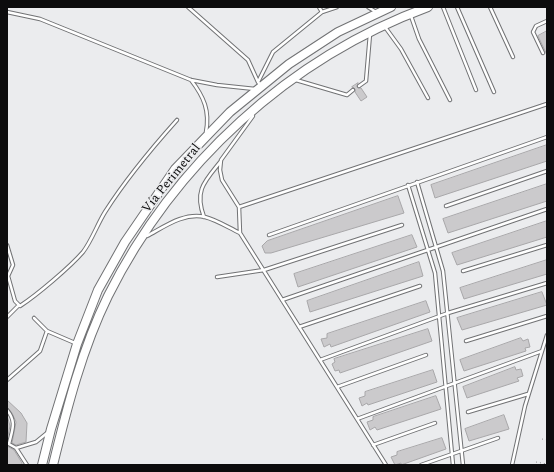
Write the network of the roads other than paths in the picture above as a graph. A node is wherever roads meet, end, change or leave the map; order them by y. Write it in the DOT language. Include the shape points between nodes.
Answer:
graph roads {
  1 [pos="188,7"];
  2 [pos="319,7"];
  3 [pos="337,7"];
  4 [pos="368,7"];
  5 [pos="391,7"];
  6 [pos="428,7"];
  7 [pos="443,7"];
  8 [pos="457,7"];
  9 [pos="490,7"];
  10 [pos="7,12"];
  11 [pos="322,12"];
  12 [pos="377,13"];
  13 [pos="411,14"];
  14 [pos="547,21"];
  15 [pos="383,25"];
  16 [pos="371,31"];
  17 [pos="543,52"];
  18 [pos="513,57"];
  19 [pos="291,79"];
  20 [pos="191,80"];
  21 [pos="259,86"];
  22 [pos="359,86"];
  23 [pos="353,90"];
  24 [pos="476,90"];
  25 [pos="494,92"];
  26 [pos="428,98"];
  27 [pos="450,100"];
  28 [pos="263,101"];
  29 [pos="547,104"];
  30 [pos="177,120"];
  31 [pos="206,136"];
  32 [pos="547,137"];
  33 [pos="221,160"];
  34 [pos="547,171"];
  35 [pos="417,182"];
  36 [pos="408,185"];
  37 [pos="446,206"];
  38 [pos="239,207"];
  39 [pos="547,209"];
  40 [pos="204,217"];
  41 [pos="402,225"];
  42 [pos="240,233"];
  43 [pos="269,234"];
  44 [pos="141,239"];
  45 [pos="7,245"];
  46 [pos="547,245"];
  47 [pos="436,247"];
  48 [pos="428,250"];
  49 [pos="264,270"];
  50 [pos="463,271"];
  51 [pos="8,276"];
  52 [pos="217,277"];
  53 [pos="547,283"];
  54 [pos="420,286"];
  55 [pos="282,300"];
  56 [pos="19,305"];
  57 [pos="448,313"];
  58 [pos="440,316"];
  59 [pos="547,316"];
  60 [pos="7,317"];
  61 [pos="34,318"];
  62 [pos="299,327"];
  63 [pos="47,331"];
  64 [pos="547,335"];
  65 [pos="466,341"];
  66 [pos="77,344"];
  67 [pos="542,351"];
  68 [pos="426,355"];
  69 [pos="320,360"];
  70 [pos="7,380"];
  71 [pos="455,382"];
  72 [pos="446,385"];
  73 [pos="337,387"];
  74 [pos="528,394"];
  75 [pos="7,410"];
  76 [pos="468,412"];
  77 [pos="357,419"];
  78 [pos="435,423"];
  79 [pos="51,429"];
  80 [pos="498,438"];
  81 [pos="8,443"];
  82 [pos="373,445"];
  83 [pos="16,448"];
  84 [pos="462,450"];
  85 [pos="452,453"];
  86 [pos="27,465"];
  87 [pos="42,465"];
  88 [pos="53,465"];
  89 [pos="386,465"];
  90 [pos="421,465"];
  91 [pos="453,465"];
  92 [pos="463,465"];
  93 [pos="512,465"];
  1 -- 21 [label="lane" via="248,60"];
  2 -- 11 [label="lane"];
  3 -- 11 [label="lane"];
  4 -- 12 [label="lane"];
  5 -- 12 [label="highway, Vía Perimetral"];
  6 -- 13 [label="highway, Vía Perimetral"];
  7 -- 24 [label="lane"];
  8 -- 25 [label="lane"];
  9 -- 18 [label="lane"];
  10 -- 20 [label="lane" via="40,19"];
  11 -- 21 [label="lane" via="273,52"];
  12 -- 21 [label="highway, Vía Perimetral" via="338,32"];
  13 -- 15 [label="highway, Vía Perimetral"];
  13 -- 27 [label="lane" via="419,39"];
  14 -- 17 [label="lane" via="536,26 533,32"];
  15 -- 16 [label="highway, Vía Perimetral"];
  15 -- 26 [label="lane" via="401,49"];
  16 -- 19 [label="highway, Vía Perimetral"];
  16 -- 22 [label="lane" via="366,81"];
  19 -- 23 [label="lane" via="347,95"];
  19 -- 28 [label="highway, Vía Perimetral"];
  20 -- 21 [label="lane" via="217,86"];
  20 -- 31 [label="lane" via="206,106"];
  21 -- 31 [label="highway, Vía Perimetral"];
  28 -- 33 [label="lane"];
  28 -- 44 [label="highway, Vía Perimetral" via="186,176"];
  29 -- 38 [label="lane"];
  30 -- 56 [label="lane" via="146,155 104,213 100,225 83,251 71,265"];
  31 -- 66 [label="highway, Vía Perimetral" via="175,169 125,242 98,290"];
  32 -- 35 [label="lane"];
  33 -- 38 [label="lane" via="222,180"];
  33 -- 40 [label="lane" via="199,194 199,204"];
  34 -- 37 [label="lane"];
  35 -- 36 [label="lane"];
  35 -- 47 [label="lane"];
  36 -- 43 [label="lane"];
  36 -- 48 [label="lane"];
  38 -- 42 [label="lane"];
  39 -- 47 [label="lane"];
  40 -- 42 [label="lane"];
  40 -- 44 [label="lane" via="175,221"];
  41 -- 49 [label="lane"];
  42 -- 49 [label="lane"];
  44 -- 88 [label="highway, Vía Perimetral" via="108,297 86,348"];
  45 -- 51 [label="lane" via="13,266"];
  46 -- 50 [label="lane"];
  47 -- 48 [label="lane"];
  47 -- 57 [label="lane" via="444,271"];
  48 -- 55 [label="lane"];
  48 -- 58 [label="lane" via="435,272"];
  49 -- 52 [label="lane"];
  49 -- 55 [label="lane"];
  51 -- 56 [label="lane" via="15,301"];
  53 -- 57 [label="lane"];
  54 -- 62 [label="lane"];
  55 -- 62 [label="lane"];
  56 -- 60 [label="lane"];
  57 -- 58 [label="lane"];
  57 -- 71 [label="lane"];
  58 -- 69 [label="lane"];
  58 -- 72 [label="lane"];
  59 -- 65 [label="lane"];
  61 -- 63 [label="lane"];
  62 -- 69 [label="lane"];
  63 -- 66 [label="lane"];
  63 -- 70 [label="lane" via="40,351"];
  64 -- 67 [label="lane"];
  66 -- 79 [label="highway, Vía Perimetral"];
  67 -- 71 [label="lane"];
  67 -- 74 [label="lane"];
  68 -- 73 [label="lane"];
  69 -- 73 [label="lane"];
  71 -- 72 [label="lane"];
  71 -- 84 [label="lane"];
  72 -- 77 [label="lane"];
  72 -- 85 [label="lane"];
  73 -- 77 [label="lane"];
  74 -- 76 [label="lane"];
  74 -- 93 [label="lane"];
  75 -- 81 [label="lane" via="14,422"];
  77 -- 82 [label="lane"];
  78 -- 82 [label="lane"];
  79 -- 83 [label="lane" via="36,442"];
  79 -- 87 [label="highway, Vía Perimetral"];
  80 -- 84 [label="lane"];
  81 -- 83 [label="lane"];
  82 -- 89 [label="lane"];
  83 -- 86 [label="lane"];
  84 -- 85 [label="lane"];
  84 -- 92 [label="lane"];
  85 -- 90 [label="lane"];
  85 -- 91 [label="lane"];
}
